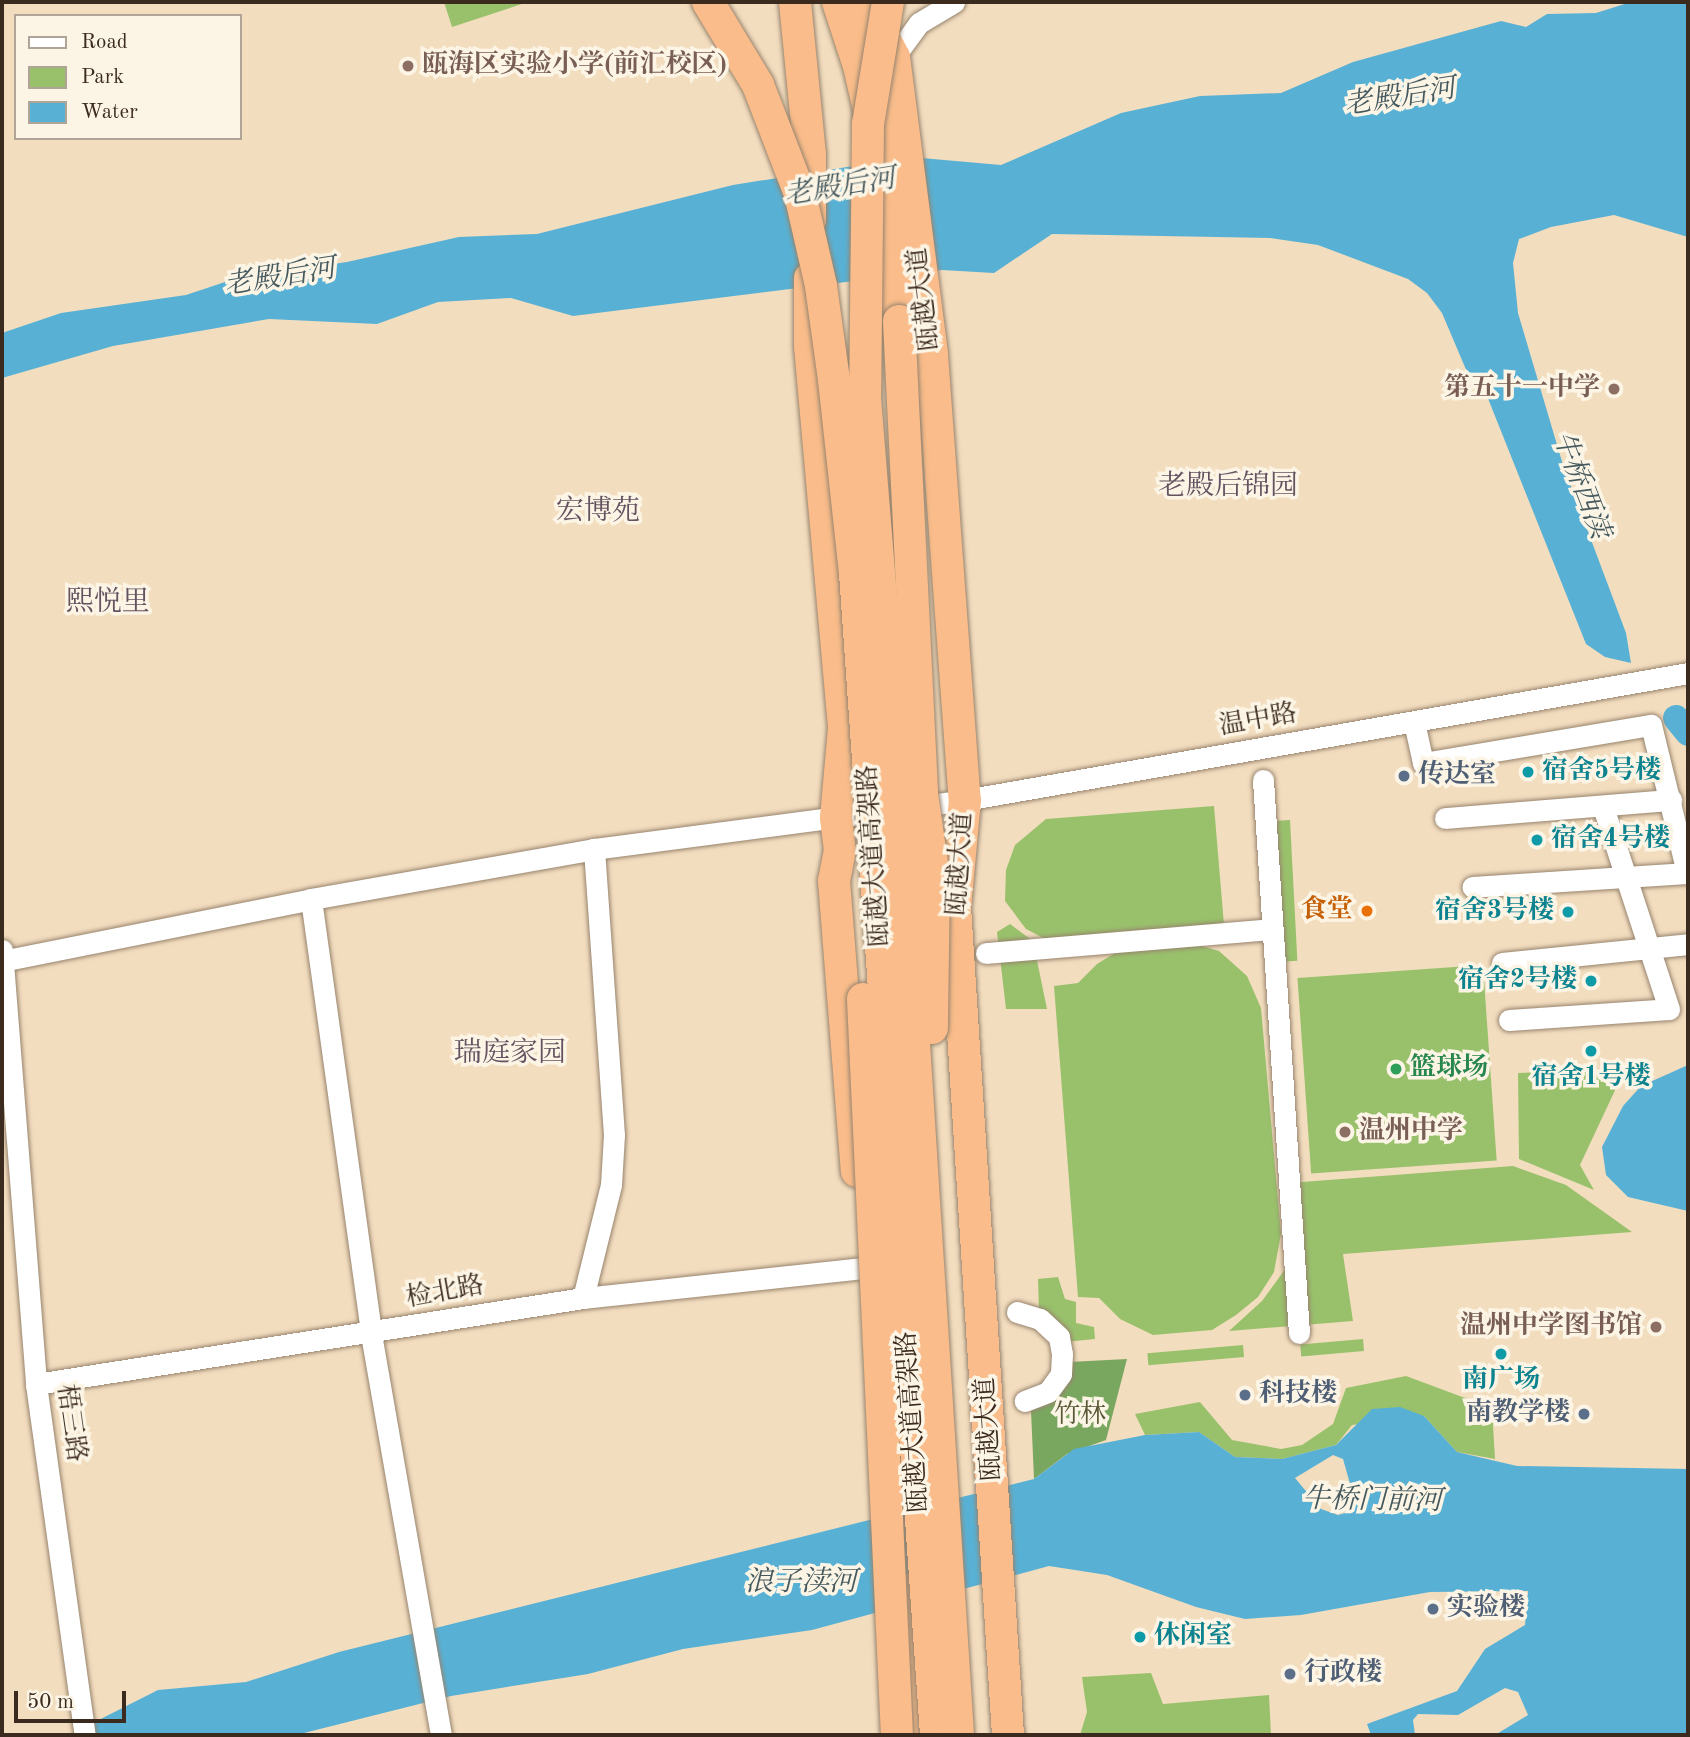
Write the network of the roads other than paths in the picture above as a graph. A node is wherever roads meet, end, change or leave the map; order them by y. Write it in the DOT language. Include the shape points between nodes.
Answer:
graph roads {
  1 [pos="708,2"];
  2 [pos="795,2"];
  3 [pos="838,2"];
  4 [pos="865,2"];
  5 [pos="888,2"];
  6 [pos="954,2"];
  7 [pos="894,57"];
  8 [pos="1688,673"];
  9 [pos="1414,722"];
  10 [pos="1263,779"];
  11 [pos="965,800"];
  12 [pos="1671,800"];
  13 [pos="1603,807"];
  14 [pos="835,818"];
  15 [pos="1445,818"];
  16 [pos="594,849"];
  17 [pos="840,850"];
  18 [pos="1688,875"];
  19 [pos="1626,877"];
  20 [pos="1472,887"];
  21 [pos="311,899"];
  22 [pos="1272,929"];
  23 [pos="1688,943"];
  24 [pos="1649,948"];
  25 [pos="986,953"];
  26 [pos="3,957"];
  27 [pos="1502,963"];
  28 [pos="1509,1020"];
  29 [pos="925,1211"];
  30 [pos="864,1268"];
  31 [pos="583,1298"];
  32 [pos="1017,1312"];
  33 [pos="1299,1333"];
  34 [pos="371,1334"];
  35 [pos="36,1384"];
  36 [pos="1025,1401"];
  37 [pos="438,1725"];
  38 [pos="85,1735"];
  39 [pos="897,1735"];
  40 [pos="915,1735"];
  41 [pos="936,1735"];
  42 [pos="958,1735"];
  43 [pos="1008,1735"];
  1 -- 41 [label="highway, 瓯越大道高架路, bridge" via="758,85 800,194 821,286 834,380 856,587"];
  2 -- 14 [label="highway, bridge" via="810,155 810,346 844,727"];
  3 -- 29 [label="highway, bridge" via="878,149 899,323 922,794 934,877"];
  4 -- 7 [label="highway, 瓯越大道"];
  5 -- 29 [label="highway, 瓯越大道高架路, bridge" via="868,124 865,398"];
  6 -- 7 [label="street" via="919,23"];
  7 -- 11 [label="highway, 瓯越大道" via="932,355"];
  8 -- 9 [label="street, 温中路"];
  9 -- 11 [label="street, 温中路"];
  9 -- 12 [label="street" via="1423,763 1651,725"];
  10 -- 22 [label="street"];
  11 -- 14 [label="street, 温中路"];
  11 -- 43 [label="highway, 瓯越大道" via="955,907"];
  12 -- 13 [label="street"];
  12 -- 18 [label="street"];
  13 -- 15 [label="street"];
  13 -- 19 [label="street"];
  14 -- 16 [label="street, 温中路"];
  14 -- 17 [label="highway"];
  16 -- 21 [label="street, 温中路"];
  16 -- 31 [label="street" via="614,1135 611,1185"];
  17 -- 30 [label="highway" via="834,881"];
  17 -- 39 [label="highway, bridge" via="862,983"];
  18 -- 19 [label="street"];
  19 -- 20 [label="street"];
  19 -- 24 [label="street"];
  21 -- 26 [label="street, 温中路"];
  21 -- 34 [label="street"];
  22 -- 25 [label="street"];
  22 -- 33 [label="street"];
  23 -- 24 [label="street"];
  24 -- 27 [label="street"];
  24 -- 28 [label="street" via="1669,1009"];
  26 -- 35 [label="street, 梧三路"];
  29 -- 42 [label="highway, 瓯越大道高架路, bridge"];
  30 -- 31 [label="street, 检北路"];
  30 -- 40 [label="highway" via="895,1398"];
  31 -- 34 [label="street, 检北路"];
  32 -- 36 [label="street" via="1040,1319 1059,1337 1062,1354 1061,1374 1048,1392"];
  34 -- 35 [label="street, 检北路"];
  34 -- 37 [label="street"];
  35 -- 38 [label="street, 梧三路"];
}
